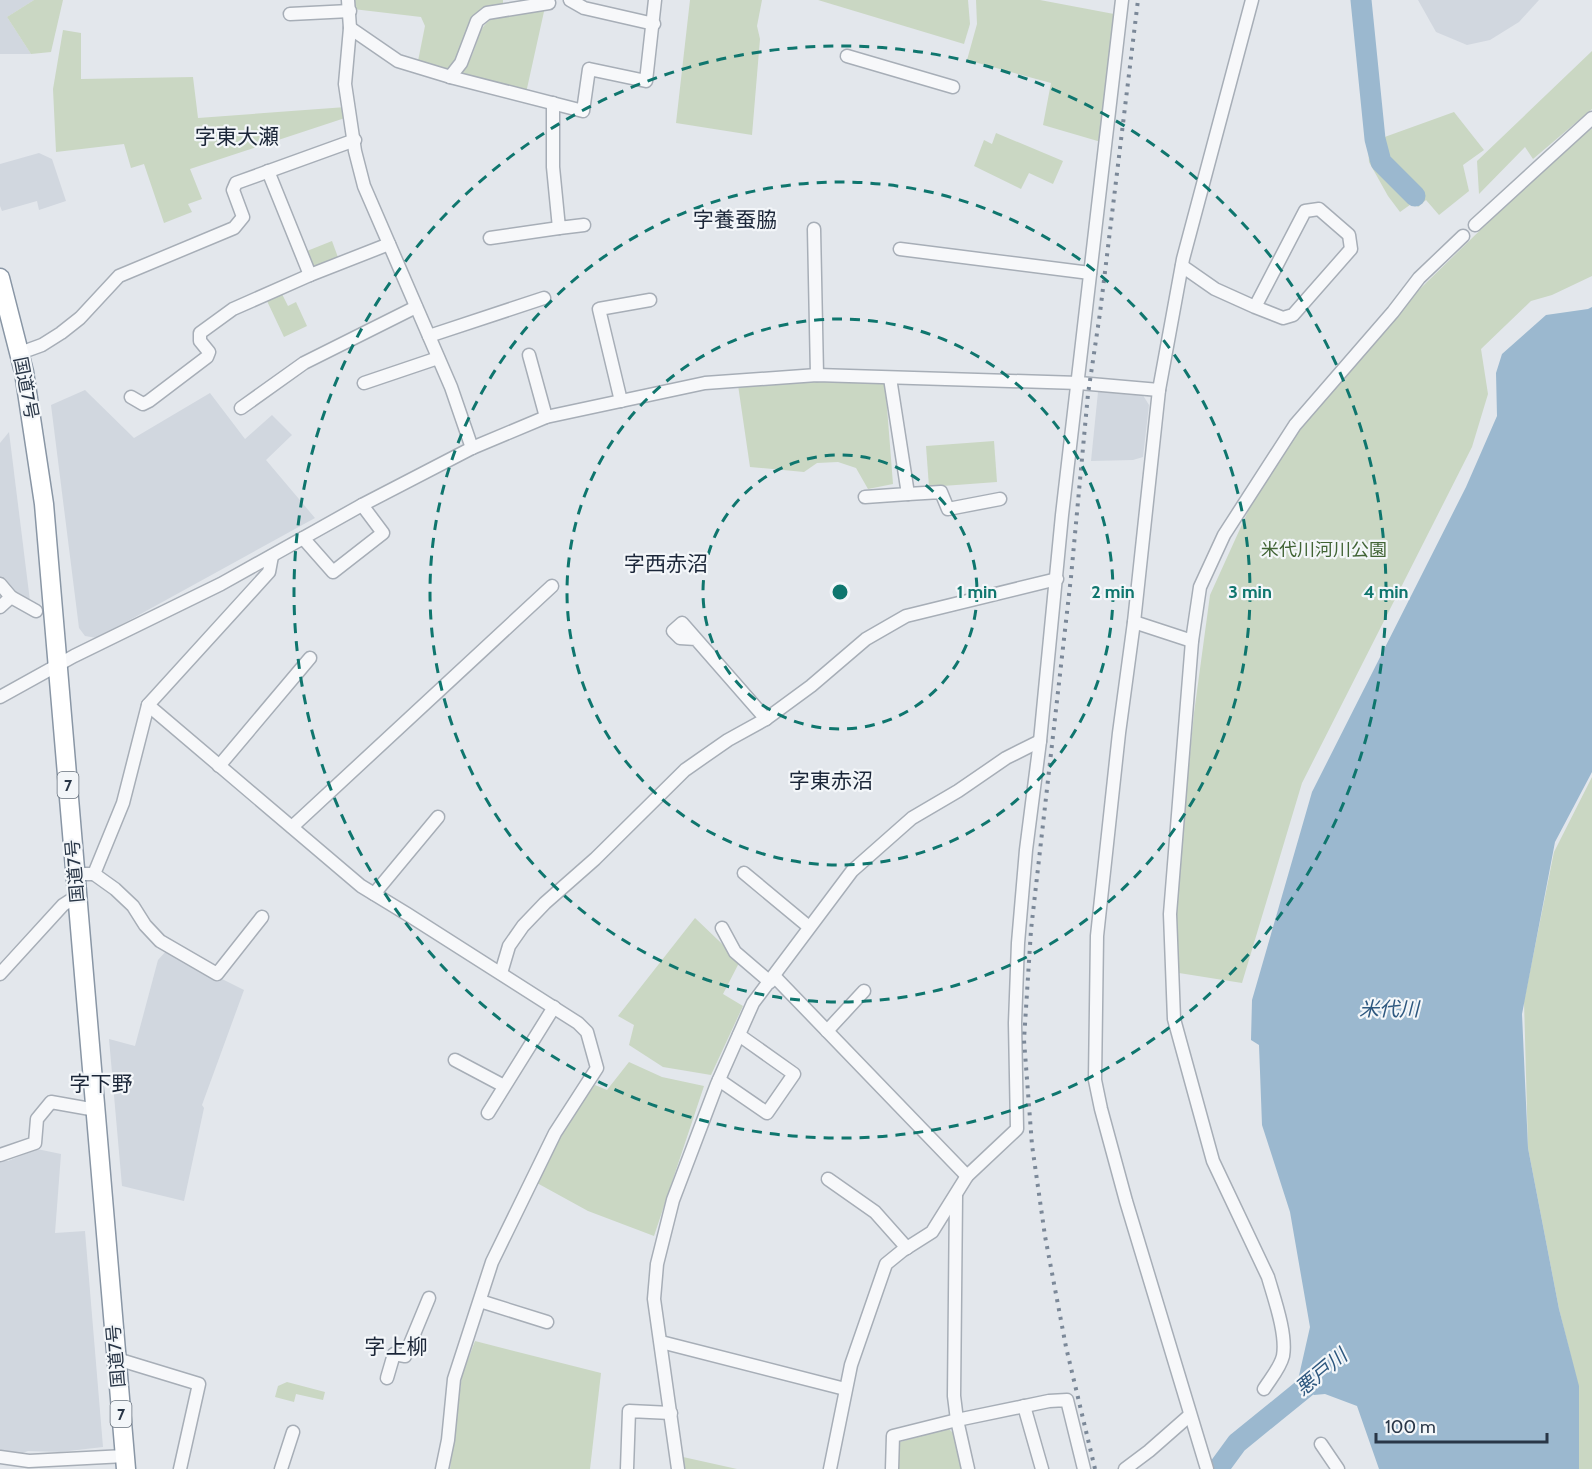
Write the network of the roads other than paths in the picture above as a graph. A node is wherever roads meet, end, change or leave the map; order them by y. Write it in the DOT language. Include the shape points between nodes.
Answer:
graph roads {
  1 [pos="570,0"];
  2 [pos="656,0"];
  3 [pos="1122,0"];
  4 [pos="1252,0"];
  5 [pos="549,3"];
  6 [pos="349,6"];
  7 [pos="290,14"];
  8 [pos="654,24"];
  9 [pos="350,28"];
  10 [pos="847,56"];
  11 [pos="450,77"];
  12 [pos="953,87"];
  13 [pos="553,103"];
  14 [pos="1592,118"];
  15 [pos="355,140"];
  16 [pos="268,171"];
  17 [pos="584,225"];
  18 [pos="1475,225"];
  19 [pos="559,228"];
  20 [pos="814,229"];
  21 [pos="1463,236"];
  22 [pos="490,238"];
  23 [pos="389,244"];
  24 [pos="900,249"];
  25 [pos="1182,266"];
  26 [pos="1090,273"];
  27 [pos="310,275"];
  28 [pos="1,281"];
  29 [pos="544,298"];
  30 [pos="650,300"];
  31 [pos="416,307"];
  32 [pos="1255,307"];
  33 [pos="429,336"];
  34 [pos="20,353"];
  35 [pos="529,355"];
  36 [pos="438,358"];
  37 [pos="817,375"];
  38 [pos="890,378"];
  39 [pos="364,383"];
  40 [pos="1079,383"];
  41 [pos="1159,390"];
  42 [pos="131,397"];
  43 [pos="621,401"];
  44 [pos="241,408"];
  45 [pos="546,417"];
  46 [pos="472,448"];
  47 [pos="908,494"];
  48 [pos="865,497"];
  49 [pos="1000,500"];
  50 [pos="363,506"];
  51 [pos="303,538"];
  52 [pos="272,556"];
  53 [pos="1057,579"];
  54 [pos="0,584"];
  55 [pos="552,586"];
  56 [pos="11,597"];
  57 [pos="0,607"];
  58 [pos="36,611"];
  59 [pos="1134,622"];
  60 [pos="696,639"];
  61 [pos="1192,641"];
  62 [pos="310,658"];
  63 [pos="58,664"];
  64 [pos="0,697"];
  65 [pos="148,705"];
  66 [pos="766,719"];
  67 [pos="1040,741"];
  68 [pos="219,766"];
  69 [pos="438,817"];
  70 [pos="292,827"];
  71 [pos="744,873"];
  72 [pos="75,874"];
  73 [pos="94,874"];
  74 [pos="374,894"];
  75 [pos="77,896"];
  76 [pos="262,917"];
  77 [pos="809,927"];
  78 [pos="722,928"];
  79 [pos="0,974"];
  80 [pos="501,974"];
  81 [pos="772,979"];
  82 [pos="864,991"];
  83 [pos="554,1007"];
  84 [pos="827,1031"];
  85 [pos="739,1035"];
  86 [pos="455,1060"];
  87 [pos="719,1080"];
  88 [pos="504,1086"];
  89 [pos="96,1110"];
  90 [pos="488,1113"];
  91 [pos="0,1155"];
  92 [pos="967,1176"];
  93 [pos="828,1179"];
  94 [pos="956,1196"];
  95 [pos="907,1248"];
  96 [pos="429,1298"];
  97 [pos="480,1301"];
  98 [pos="547,1322"];
  99 [pos="661,1342"];
  100 [pos="117,1359"];
  101 [pos="387,1378"];
  102 [pos="845,1389"];
  103 [pos="1264,1389"];
  104 [pos="1024,1406"];
  105 [pos="671,1413"];
  106 [pos="957,1420"];
  107 [pos="1191,1420"];
  108 [pos="293,1432"];
  109 [pos="1321,1444"];
  110 [pos="0,1457"];
  111 [pos="125,1463"];
  112 [pos="180,1469"];
  113 [pos="281,1469"];
  114 [pos="442,1469"];
  115 [pos="627,1469"];
  116 [pos="678,1469"];
  117 [pos="830,1469"];
  118 [pos="892,1469"];
  119 [pos="968,1469"];
  120 [pos="1042,1469"];
  121 [pos="1084,1469"];
  122 [pos="1125,1469"];
  123 [pos="1207,1469"];
  124 [pos="1338,1469"];
  1 -- 8 [label="street" via="584,8"];
  2 -- 8 [label="street"];
  3 -- 26 [label="street"];
  4 -- 25 [label="street"];
  5 -- 11 [label="street" via="487,13 477,21 461,63"];
  6 -- 7 [label="street"];
  6 -- 9 [label="street"];
  8 -- 13 [label="street" via="646,81 589,69 583,111"];
  9 -- 11 [label="street" via="398,61"];
  9 -- 15 [label="street" via="345,84"];
  10 -- 12 [label="street"];
  11 -- 13 [label="street"];
  13 -- 19 [label="street" via="553,167"];
  14 -- 18 [label="street"];
  15 -- 16 [label="street"];
  15 -- 23 [label="street" via="364,186"];
  16 -- 27 [label="street"];
  16 -- 34 [label="street" via="236,183 233,190 243,217 234,228 119,276 61,333"];
  17 -- 19 [label="street"];
  19 -- 22 [label="street"];
  20 -- 37 [label="street"];
  21 -- 61 [label="street" via="1419,278 1295,425 1224,535 1200,587"];
  23 -- 27 [label="street"];
  23 -- 31 [label="street"];
  24 -- 26 [label="street"];
  25 -- 32 [label="street" via="1215,289"];
  25 -- 41 [label="street"];
  26 -- 40 [label="street"];
  27 -- 42 [label="street" via="233,309 200,333 207,357 149,401 143,404"];
  28 -- 34 [label="highway, 国道7号 / 7"];
  29 -- 33 [label="street"];
  30 -- 43 [label="street" via="600,309"];
  31 -- 33 [label="street"];
  31 -- 44 [label="street" via="304,363"];
  32 -- 32 [label="street" via="1282,318 1293,315 1352,249 1349,235 1319,209 1305,211"];
  33 -- 36 [label="street"];
  34 -- 63 [label="highway, 国道7号 / 7" via="41,481"];
  35 -- 45 [label="street"];
  36 -- 39 [label="street"];
  36 -- 46 [label="street"];
  37 -- 38 [label="street"];
  37 -- 43 [label="street" via="705,383"];
  38 -- 40 [label="street"];
  38 -- 47 [label="street"];
  40 -- 41 [label="street"];
  40 -- 53 [label="street"];
  41 -- 59 [label="street"];
  43 -- 45 [label="street"];
  45 -- 46 [label="street"];
  46 -- 50 [label="street"];
  47 -- 48 [label="street"];
  47 -- 49 [label="street" via="940,492 948,509"];
  50 -- 51 [label="street"];
  50 -- 51 [label="street" via="383,533 333,572"];
  51 -- 52 [label="street"];
  52 -- 63 [label="street"];
  52 -- 65 [label="street" via="269,572"];
  53 -- 66 [label="street" via="906,616 866,639"];
  53 -- 67 [label="street"];
  54 -- 56 [label="street"];
  55 -- 70 [label="street"];
  56 -- 57 [label="street"];
  56 -- 58 [label="street"];
  59 -- 61 [label="street"];
  59 -- 107 [label="street" via="1097,936 1095,1080 1116,1166"];
  60 -- 66 [label="street"];
  61 -- 103 [label="street" via="1170,914 1174,1019 1213,1161 1268,1277 1273,1296 1283,1355"];
  62 -- 68 [label="street"];
  63 -- 64 [label="street"];
  63 -- 72 [label="highway, 国道7号 / 7"];
  65 -- 68 [label="street"];
  65 -- 73 [label="street" via="123,803"];
  66 -- 80 [label="street" via="685,770 545,903 509,946"];
  67 -- 77 [label="street" via="912,818 852,871"];
  67 -- 92 [label="street" via="1018,943 1017,1129"];
  68 -- 70 [label="street"];
  69 -- 74 [label="street"];
  70 -- 74 [label="street" via="347,876"];
  71 -- 77 [label="street"];
  72 -- 73 [label="street"];
  72 -- 75 [label="highway, 国道7号 / 7"];
  73 -- 76 [label="street" via="134,906 160,941 217,974"];
  74 -- 80 [label="street"];
  75 -- 79 [label="street" via="63,905"];
  75 -- 89 [label="highway, 国道7号 / 7"];
  77 -- 81 [label="street"];
  78 -- 81 [label="street" via="735,952"];
  80 -- 83 [label="street"];
  81 -- 84 [label="street"];
  81 -- 85 [label="street" via="753,1003"];
  82 -- 84 [label="street"];
  83 -- 88 [label="street"];
  83 -- 97 [label="street" via="587,1032 597,1068 544,1154 492,1262"];
  84 -- 92 [label="street"];
  85 -- 87 [label="street"];
  85 -- 87 [label="street" via="794,1074 767,1113"];
  86 -- 88 [label="street"];
  87 -- 99 [label="street" via="673,1200 657,1264 654,1299"];
  88 -- 90 [label="street"];
  89 -- 91 [label="street" via="51,1102 37,1119 35,1143"];
  89 -- 100 [label="highway, 国道7号 / 7"];
  92 -- 94 [label="street"];
  93 -- 95 [label="street" via="874,1212"];
  94 -- 95 [label="street" via="932,1232"];
  94 -- 106 [label="street"];
  95 -- 102 [label="street" via="886,1264"];
  96 -- 101 [label="street" via="405,1356 394,1354"];
  97 -- 98 [label="street"];
  97 -- 114 [label="street" via="454,1379"];
  99 -- 102 [label="street"];
  99 -- 105 [label="street"];
  100 -- 111 [label="highway, 国道7号 / 7"];
  100 -- 112 [label="street" via="199,1384"];
  102 -- 117 [label="street"];
  104 -- 106 [label="street"];
  104 -- 120 [label="street"];
  104 -- 121 [label="street" via="1066,1400"];
  105 -- 115 [label="street" via="629,1411"];
  105 -- 116 [label="street"];
  106 -- 118 [label="street" via="893,1436"];
  106 -- 119 [label="street"];
  107 -- 122 [label="street"];
  107 -- 123 [label="street"];
  108 -- 113 [label="street"];
  109 -- 124 [label="street"];
  110 -- 111 [label="street"];
}
